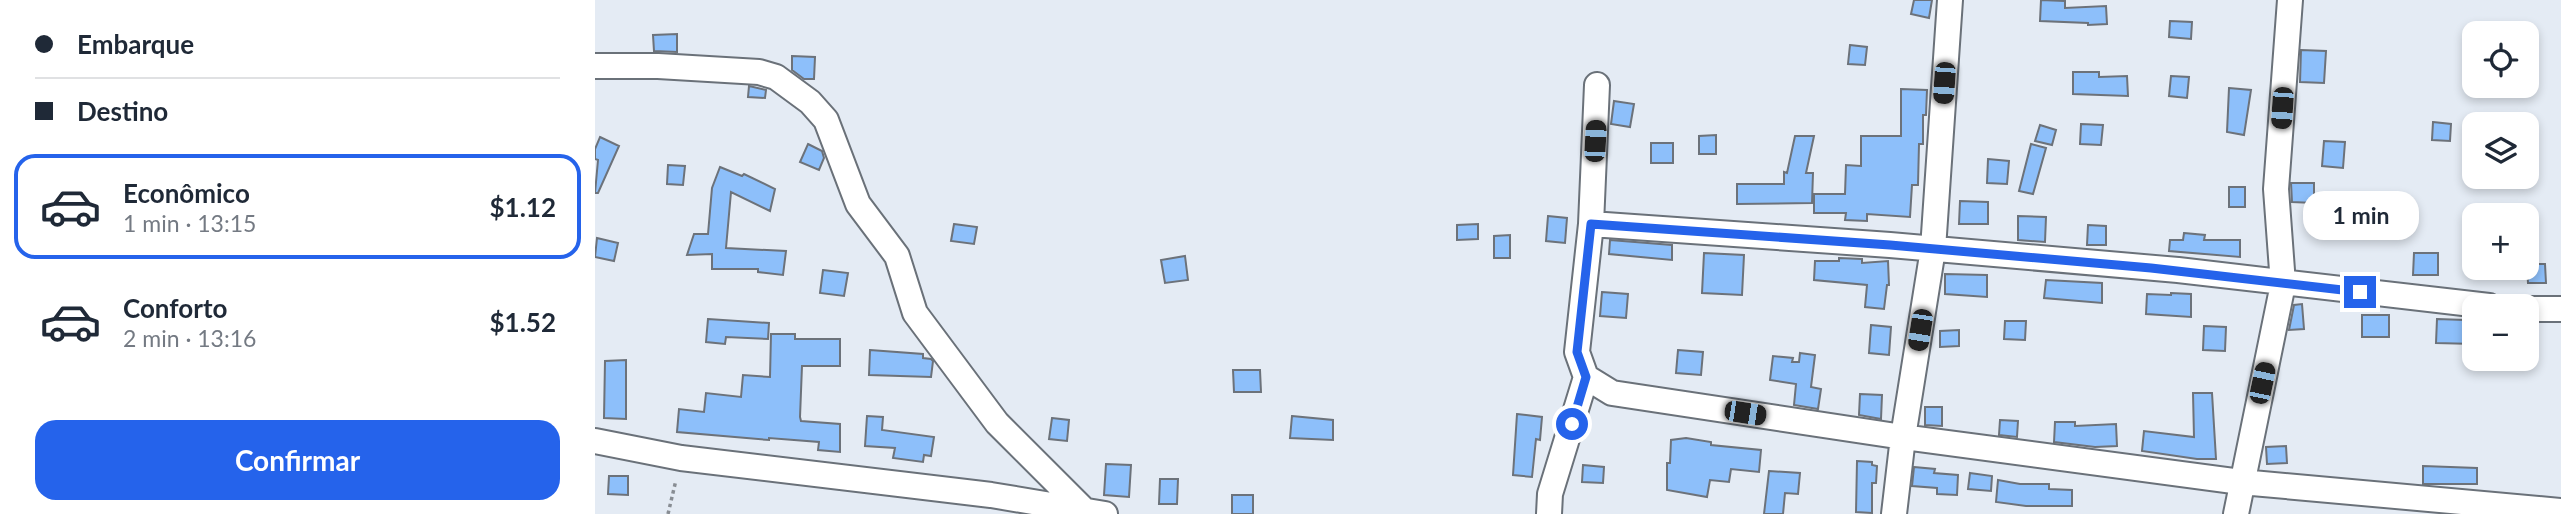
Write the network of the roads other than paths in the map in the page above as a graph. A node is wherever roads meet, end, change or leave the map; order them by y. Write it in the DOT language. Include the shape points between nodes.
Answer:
graph roads {
  1 [pos="1950,0"];
  2 [pos="2290,0"];
  3 [pos="595,66"];
  4 [pos="1597,85"];
  5 [pos="1591,224"];
  6 [pos="1933,249"];
  7 [pos="2283,284"];
  8 [pos="2462,303"];
  9 [pos="2539,309"];
  10 [pos="2561,309"];
  11 [pos="1586,377"];
  12 [pos="1903,437"];
  13 [pos="595,441"];
  14 [pos="2241,482"];
  15 [pos="2561,511"];
  16 [pos="1095,512"];
  17 [pos="1549,514"];
  18 [pos="1894,514"];
  19 [pos="2236,514"];
  1 -- 6 [label="street"];
  2 -- 7 [label="street" via="2276,189"];
  3 -- 16 [label="street" via="759,72 776,77 810,102 826,120 858,204 897,256 915,313 997,423"];
  4 -- 5 [label="street"];
  5 -- 6 [label="street"];
  5 -- 11 [label="street" via="1577,352"];
  6 -- 7 [label="street"];
  6 -- 12 [label="street"];
  7 -- 8 [label="street"];
  7 -- 14 [label="street"];
  9 -- 10 [label="street"];
  11 -- 12 [label="street" via="1612,393"];
  11 -- 17 [label="street" via="1550,494"];
  12 -- 14 [label="street"];
  12 -- 18 [label="street"];
  13 -- 16 [label="street" via="681,458"];
  14 -- 15 [label="street"];
  14 -- 19 [label="street"];
}
